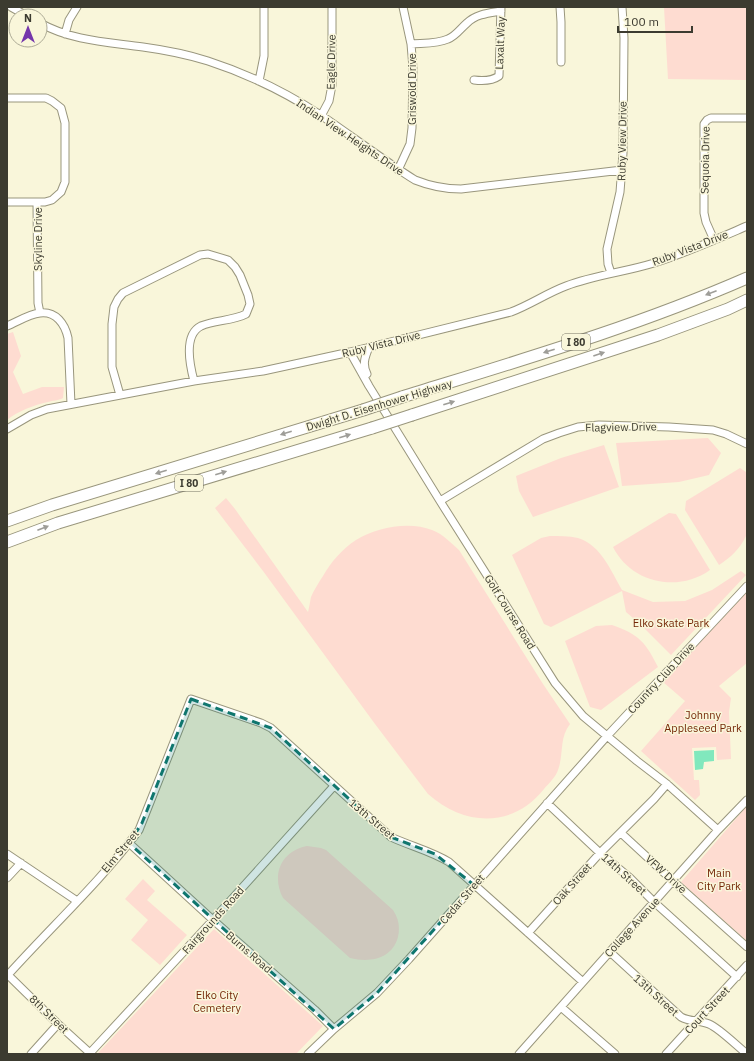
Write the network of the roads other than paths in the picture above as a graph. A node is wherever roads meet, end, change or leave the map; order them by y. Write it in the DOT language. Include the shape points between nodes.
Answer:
graph roads {
  1 [pos="77,7"];
  2 [pos="264,7"];
  3 [pos="332,7"];
  4 [pos="403,7"];
  5 [pos="560,7"];
  6 [pos="622,7"];
  7 [pos="501,9"];
  8 [pos="48,27"];
  9 [pos="65,34"];
  10 [pos="411,44"];
  11 [pos="560,62"];
  12 [pos="474,80"];
  13 [pos="259,81"];
  14 [pos="7,98"];
  15 [pos="321,116"];
  16 [pos="747,118"];
  17 [pos="398,170"];
  18 [pos="622,170"];
  19 [pos="7,202"];
  20 [pos="37,203"];
  21 [pos="747,226"];
  22 [pos="714,240"];
  23 [pos="611,273"];
  24 [pos="747,278"];
  25 [pos="747,300"];
  26 [pos="40,313"];
  27 [pos="7,326"];
  28 [pos="369,347"];
  29 [pos="350,352"];
  30 [pos="194,380"];
  31 [pos="120,395"];
  32 [pos="377,398"];
  33 [pos="71,404"];
  34 [pos="7,429"];
  35 [pos="747,444"];
  36 [pos="440,501"];
  37 [pos="7,521"];
  38 [pos="7,542"];
  39 [pos="747,586"];
  40 [pos="191,699"];
  41 [pos="608,735"];
  42 [pos="667,784"];
  43 [pos="334,786"];
  44 [pos="747,800"];
  45 [pos="547,804"];
  46 [pos="718,830"];
  47 [pos="621,833"];
  48 [pos="129,843"];
  49 [pos="600,853"];
  50 [pos="7,854"];
  51 [pos="21,862"];
  52 [pos="7,878"];
  53 [pos="673,881"];
  54 [pos="474,885"];
  55 [pos="77,901"];
  56 [pos="654,902"];
  57 [pos="213,920"];
  58 [pos="528,933"];
  59 [pos="747,947"];
  60 [pos="610,952"];
  61 [pos="747,966"];
  62 [pos="7,975"];
  63 [pos="737,977"];
  64 [pos="583,982"];
  65 [pos="561,1007"];
  66 [pos="695,1022"];
  67 [pos="58,1024"];
  68 [pos="334,1029"];
  69 [pos="31,1054"];
  70 [pos="91,1054"];
  71 [pos="308,1054"];
  72 [pos="519,1054"];
  73 [pos="615,1054"];
  74 [pos="666,1054"];
  75 [pos="747,1054"];
  1 -- 9 [label="street" via="69,20"];
  2 -- 13 [label="street" via="264,56"];
  3 -- 15 [label="street, Eagle Drive" via="332,85"];
  4 -- 10 [label="street, Griswold Drive"];
  5 -- 11 [label="street"];
  6 -- 18 [label="street, Ruby View Drive"];
  7 -- 10 [label="street" via="475,17 448,39"];
  7 -- 12 [label="street, Laxalt Way" via="499,76 486,81"];
  8 -- 9 [label="street, Indian View Heights Drive"];
  9 -- 13 [label="street, Indian View Heights Drive" via="183,54 223,66"];
  10 -- 17 [label="street, Griswold Drive" via="412,135"];
  13 -- 15 [label="street, Indian View Heights Drive"];
  14 -- 20 [label="street, Skyline Drive" via="46,98 57,104 64,114 65,182 61,192 52,200"];
  15 -- 17 [label="street, Indian View Heights Drive"];
  16 -- 22 [label="street, Sequoia Drive" via="711,118 704,124 704,213"];
  17 -- 18 [label="street, Indian View Heights Drive" via="422,183 452,189"];
  18 -- 23 [label="street, Ruby View Drive" via="620,192 607,249"];
  19 -- 20 [label="street"];
  20 -- 26 [label="street, Skyline Drive"];
  21 -- 22 [label="street, Ruby Vista Drive"];
  22 -- 23 [label="street, Ruby Vista Drive" via="654,263"];
  23 -- 28 [label="street, Ruby Vista Drive" via="565,286 511,312"];
  24 -- 37 [label="highway, Dwight D. Eisenhower Highway / I 80, one-way, bridge" via="644,319 547,352"];
  38 -- 25 [label="highway, Dwight D. Eisenhower Highway / I 80, one-way, bridge" via="58,523 412,415 658,334"];
  26 -- 27 [label="street"];
  26 -- 33 [label="street" via="58,318 64,324 69,349"];
  28 -- 29 [label="street, Ruby Vista Drive"];
  28 -- 32 [label="street" via="364,365"];
  29 -- 30 [label="street, Ruby Vista Drive" via="263,371"];
  29 -- 32 [label="street, Golf Course Road"];
  30 -- 31 [label="street, Ruby Vista Drive"];
  30 -- 31 [label="street" via="189,345 197,329 246,314 250,304 235,267 228,260 208,254 132,288 118,299 114,307 112,324 112,367"];
  31 -- 33 [label="street, Ruby Vista Drive"];
  32 -- 36 [label="street, Golf Course Road"];
  33 -- 34 [label="street, Ruby Vista Drive" via="47,408"];
  35 -- 36 [label="street, Flagview Drive" via="713,430 669,426 578,427 543,439"];
  36 -- 41 [label="street, Golf Course Road" via="555,683 583,716"];
  39 -- 41 [label="street, Country Club Drive"];
  40 -- 43 [label="street, 13th Street" via="271,728"];
  40 -- 48 [label="street, Elm Street" via="142,823"];
  41 -- 42 [label="street, Golf Course Road"];
  41 -- 45 [label="street, Cedar Street"];
  42 -- 46 [label="street, Golf Course Road"];
  42 -- 47 [label="street, Oak Street"];
  43 -- 54 [label="street, 13th Street" via="391,837 449,862"];
  43 -- 57 [label="street, Fairgrounds Road"];
  44 -- 46 [label="street, College Avenue"];
  45 -- 49 [label="street, 14th Street"];
  45 -- 54 [label="street, Cedar Street"];
  46 -- 53 [label="street, College Avenue"];
  47 -- 49 [label="street, Oak Street"];
  47 -- 53 [label="street, VFW Drive"];
  48 -- 55 [label="street, Elm Street"];
  48 -- 57 [label="street, Burns Road"];
  49 -- 56 [label="street, 14th Street"];
  49 -- 58 [label="street, Oak Street"];
  50 -- 51 [label="street"];
  51 -- 52 [label="street"];
  51 -- 55 [label="street"];
  53 -- 56 [label="street, College Avenue"];
  53 -- 59 [label="street, VFW Drive"];
  54 -- 58 [label="street, 13th Street"];
  54 -- 68 [label="street, Cedar Street" via="377,993"];
  55 -- 62 [label="street, Elm Street"];
  56 -- 60 [label="street, College Avenue"];
  56 -- 63 [label="street, 14th Street"];
  57 -- 68 [label="street, Burns Road" via="316,1010"];
  57 -- 70 [label="street, Fairgrounds Road"];
  58 -- 64 [label="street, 13th Street"];
  60 -- 64 [label="street, College Avenue"];
  60 -- 66 [label="street, 13th Street" via="681,1017"];
  61 -- 63 [label="street, Court Street"];
  62 -- 67 [label="street, 8th Street"];
  63 -- 66 [label="street, Court Street"];
  64 -- 65 [label="street, College Avenue"];
  65 -- 72 [label="street, College Avenue"];
  65 -- 73 [label="street"];
  66 -- 74 [label="street, Court Street"];
  66 -- 75 [label="street, 13th Street" via="714,1026"];
  67 -- 69 [label="street"];
  67 -- 70 [label="street, 8th Street"];
  68 -- 71 [label="street, Cedar Street"];
}
